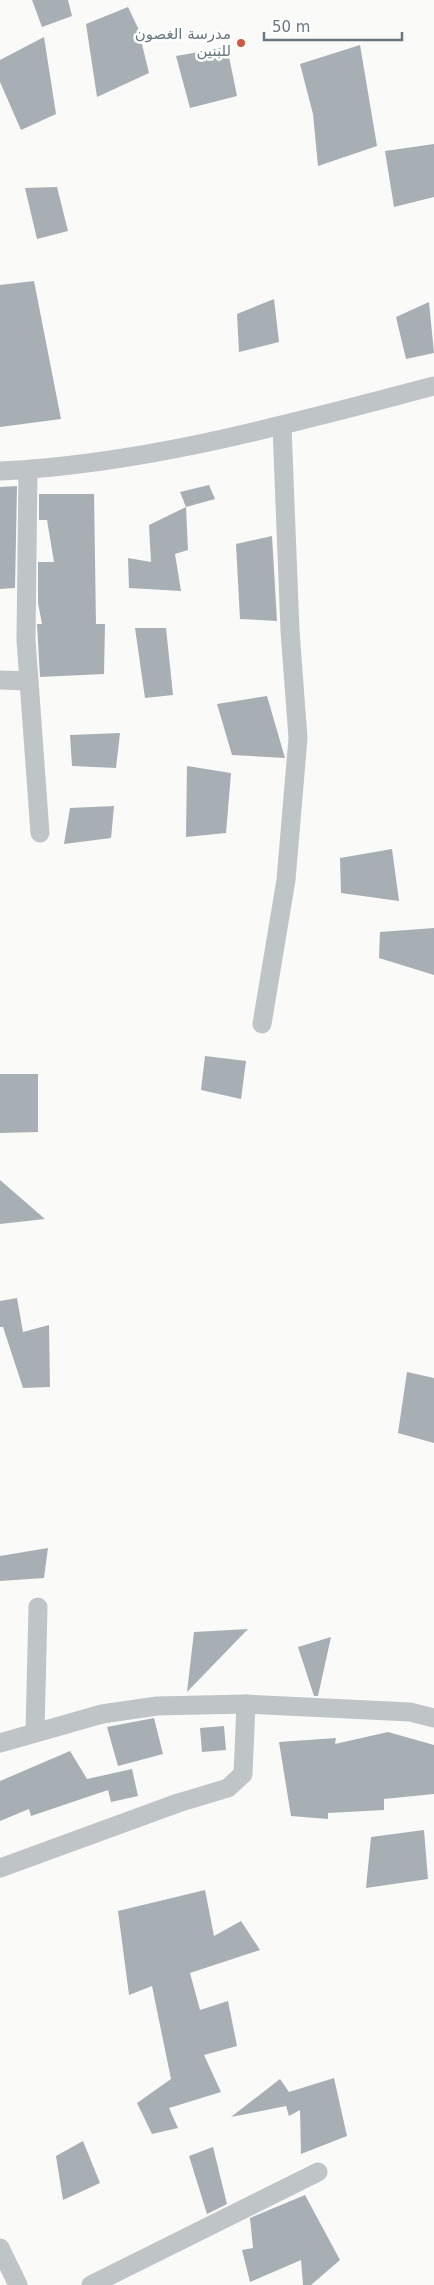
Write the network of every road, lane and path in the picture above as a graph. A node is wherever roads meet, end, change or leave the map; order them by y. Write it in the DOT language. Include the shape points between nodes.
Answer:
graph roads {
  1 [pos="434,386"];
  2 [pos="282,426"];
  3 [pos="28,470"];
  4 [pos="0,471"];
  5 [pos="0,680"];
  6 [pos="30,681"];
  7 [pos="40,833"];
  8 [pos="262,1024"];
  9 [pos="38,1607"];
  10 [pos="246,1704"];
  11 [pos="434,1718"];
  12 [pos="35,1732"];
  13 [pos="0,1743"];
  14 [pos="0,1868"];
  15 [pos="318,2172"];
  16 [pos="0,2248"];
  17 [pos="18,2285"];
  18 [pos="91,2285"];
  1 -- 2 [label="street"];
  2 -- 3 [label="street" via="114,459"];
  2 -- 8 [label="street" via="290,631 298,738 286,880"];
  3 -- 4 [label="street"];
  3 -- 6 [label="street" via="26,640"];
  5 -- 6 [label="street"];
  6 -- 7 [label="street"];
  9 -- 12 [label="street"];
  10 -- 11 [label="street" via="410,1712"];
  10 -- 12 [label="street" via="157,1706 102,1714"];
  10 -- 14 [label="street" via="243,1774 228,1788 178,1802"];
  12 -- 13 [label="street"];
  15 -- 18 [label="street"];
  16 -- 17 [label="street"];
}
